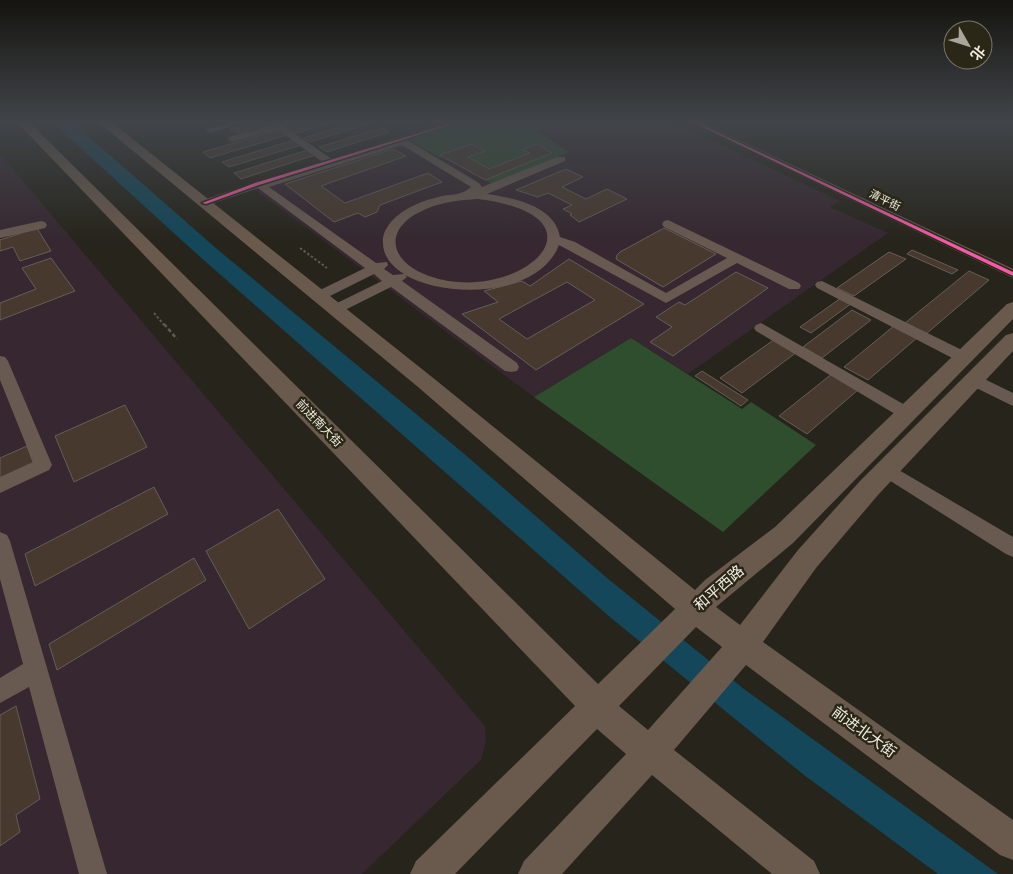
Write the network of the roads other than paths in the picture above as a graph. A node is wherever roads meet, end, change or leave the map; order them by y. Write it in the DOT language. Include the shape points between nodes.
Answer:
graph roads {
  1 [pos="62,162"];
  2 [pos="153,162"];
  3 [pos="328,162"];
  4 [pos="340,162"];
  5 [pos="436,162"];
  6 [pos="554,162"];
  7 [pos="778,162"];
  8 [pos="473,196"];
  9 [pos="204,203"];
  10 [pos="668,224"];
  11 [pos="40,225"];
  12 [pos="0,234"];
  13 [pos="553,239"];
  14 [pos="736,258"];
  15 [pos="394,260"];
  16 [pos="374,269"];
  17 [pos="410,272"];
  18 [pos="1013,274"];
  19 [pos="392,281"];
  20 [pos="822,285"];
  21 [pos="794,286"];
  22 [pos="319,296"];
  23 [pos="1013,308"];
  24 [pos="336,310"];
  25 [pos="761,328"];
  26 [pos="1013,339"];
  27 [pos="963,357"];
  28 [pos="0,361"];
  29 [pos="511,367"];
  30 [pos="974,380"];
  31 [pos="1013,400"];
  32 [pos="906,413"];
  33 [pos="887,470"];
  34 [pos="0,485"];
  35 [pos="0,541"];
  36 [pos="1013,548"];
  37 [pos="695,620"];
  38 [pos="734,657"];
  39 [pos="36,670"];
  40 [pos="0,691"];
  41 [pos="607,716"];
  42 [pos="650,753"];
  43 [pos="1013,842"];
  44 [pos="93,874"];
  45 [pos="429,874"];
  46 [pos="537,874"];
  47 [pos="801,874"];
  1 -- 41 [label="main road, 前进南大街"];
  2 -- 9 [label="main road"];
  3 -- 9 [label="street"];
  4 -- 16 [label="street" via="263,186 264,190"];
  5 -- 8 [label="street" via="475,185"];
  6 -- 8 [label="street"];
  7 -- 18 [label="street, 清平街"];
  8 -- 13 [label="street" via="508,200 533,210 549,225"];
  8 -- 15 [label="street" via="428,204 399,220 391,230 388,242"];
  9 -- 22 [label="main road"];
  10 -- 14 [label="street"];
  11 -- 12 [label="street"];
  13 -- 14 [label="street" via="571,245 666,299"];
  13 -- 17 [label="street" via="548,255 537,266 519,276 497,282 472,286 447,284"];
  14 -- 21 [label="street"];
  15 -- 16 [label="street"];
  15 -- 17 [label="street"];
  16 -- 19 [label="street"];
  16 -- 22 [label="street"];
  17 -- 19 [label="street"];
  19 -- 24 [label="street"];
  19 -- 29 [label="street"];
  20 -- 27 [label="street"];
  22 -- 24 [label="main road"];
  23 -- 27 [label="main road, 和平西路"];
  24 -- 37 [label="main road"];
  25 -- 32 [label="street"];
  26 -- 30 [label="main road"];
  27 -- 32 [label="main road, 和平西路"];
  28 -- 34 [label="street" via="43,465"];
  30 -- 31 [label="street"];
  30 -- 33 [label="main road"];
  32 -- 37 [label="main road, 和平西路" via="784,535 715,589"];
  33 -- 36 [label="street"];
  33 -- 38 [label="main road" via="807,559"];
  35 -- 39 [label="street"];
  37 -- 38 [label="main road, 前进北大街"];
  37 -- 41 [label="main road, 和平西路" via="636,667"];
  38 -- 42 [label="main road"];
  38 -- 43 [label="main road, 前进北大街"];
  39 -- 40 [label="street"];
  39 -- 44 [label="street"];
  41 -- 42 [label="main road"];
  41 -- 45 [label="main road, 和平西路"];
  42 -- 46 [label="main road"];
  42 -- 47 [label="main road"];
}
